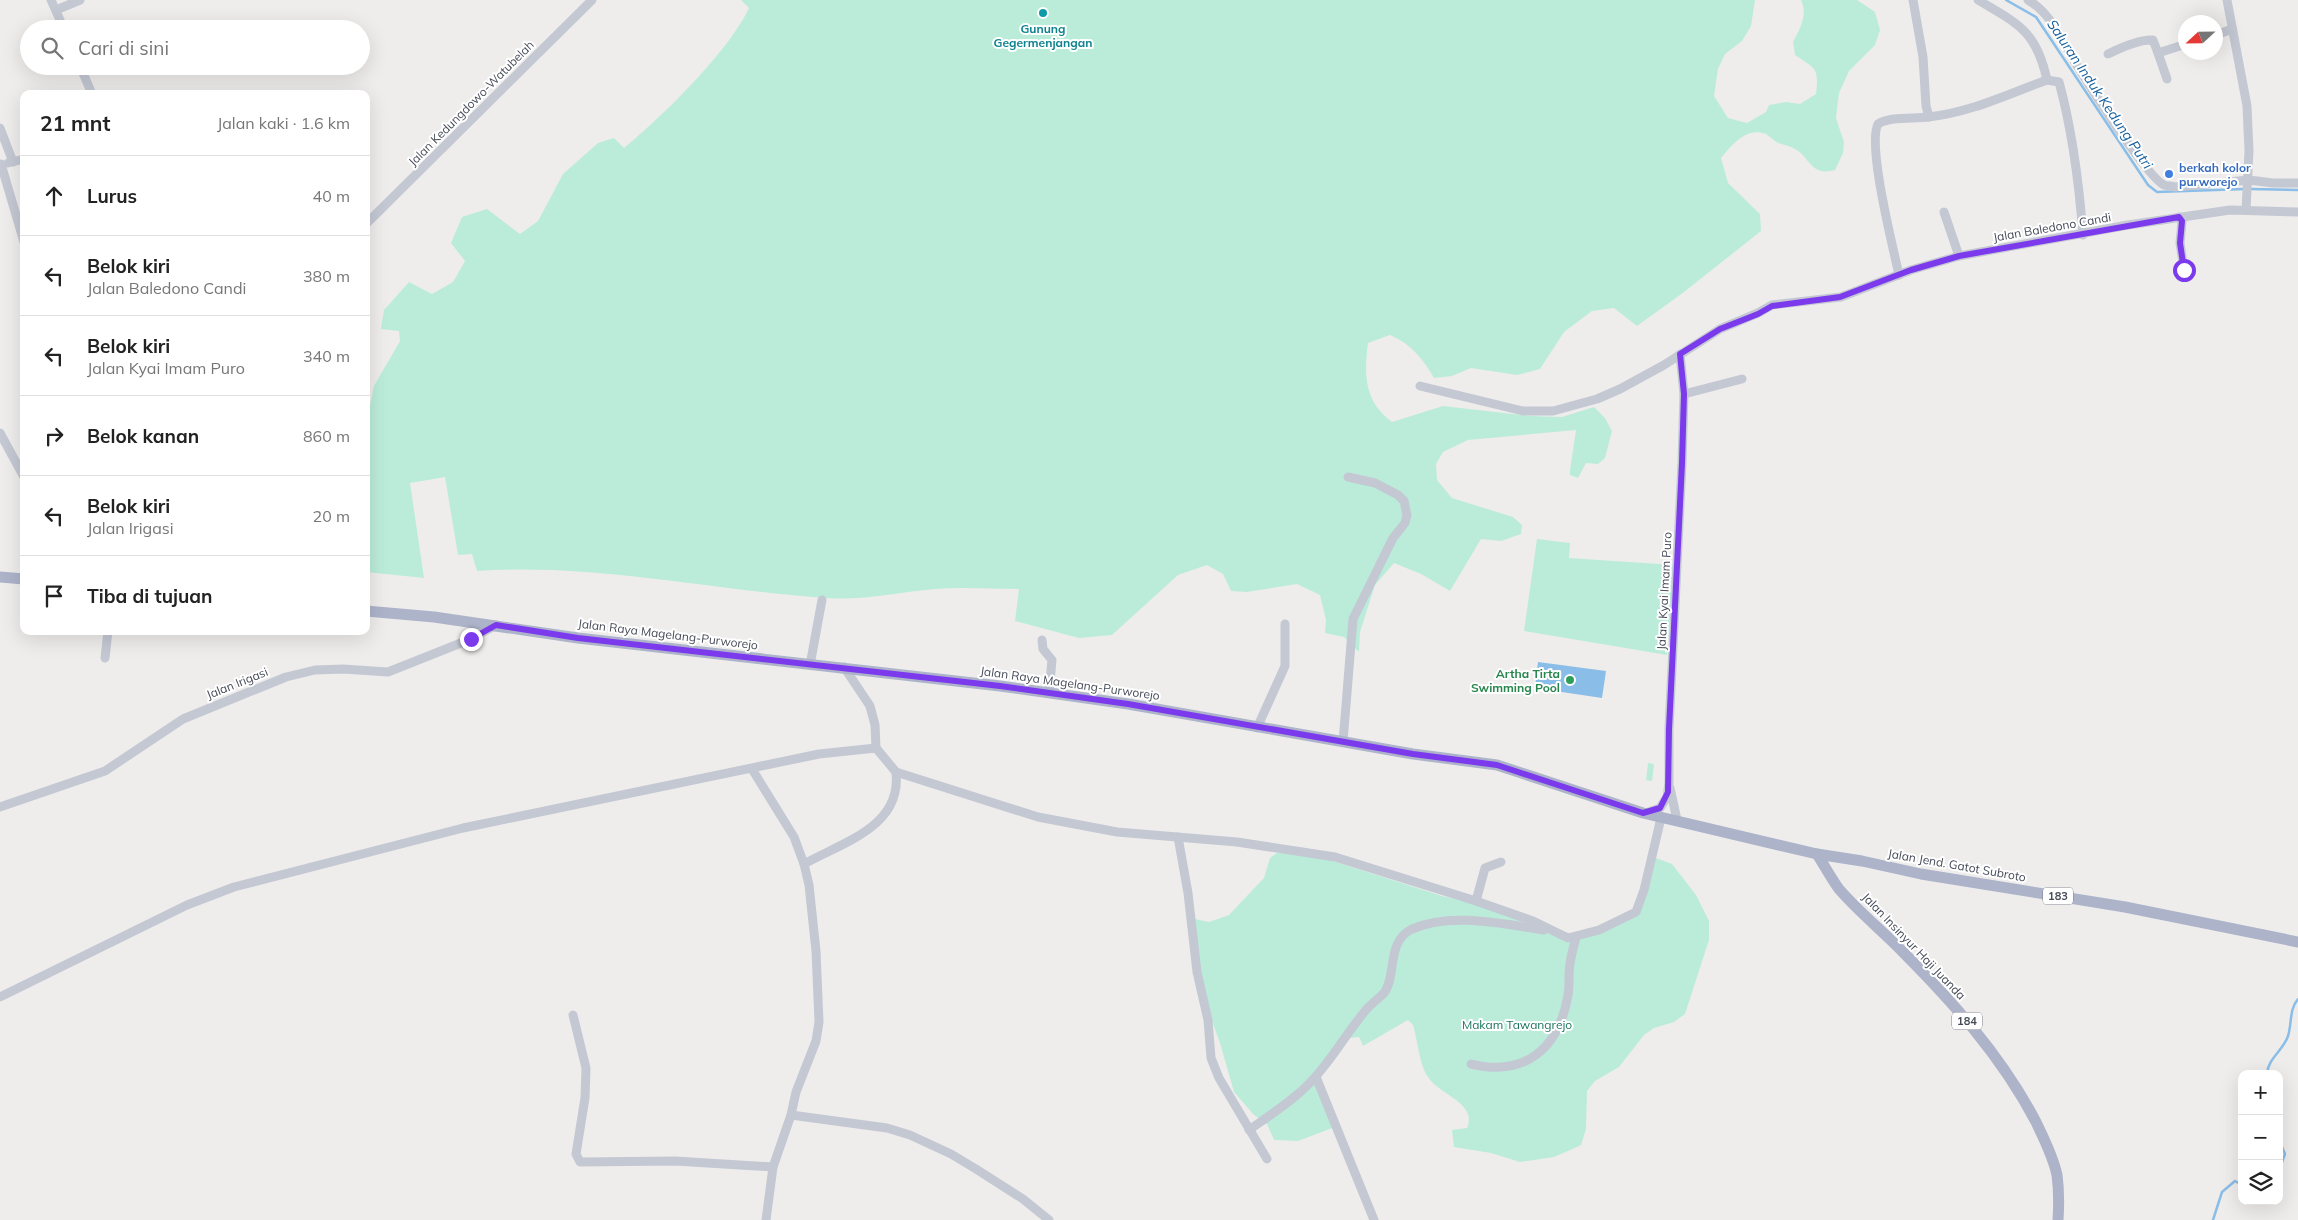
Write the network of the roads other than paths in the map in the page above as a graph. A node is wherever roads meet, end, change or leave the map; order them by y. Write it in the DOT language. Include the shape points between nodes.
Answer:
graph roads {
  1 [pos="51,0"];
  2 [pos="80,0"];
  3 [pos="592,0"];
  4 [pos="1913,0"];
  5 [pos="1978,0"];
  6 [pos="2028,0"];
  7 [pos="2227,0"];
  8 [pos="56,10"];
  9 [pos="60,20"];
  10 [pos="2232,29"];
  11 [pos="2223,32"];
  12 [pos="2178,47"];
  13 [pos="2158,53"];
  14 [pos="2108,54"];
  15 [pos="84,75"];
  16 [pos="2168,79"];
  17 [pos="2047,80"];
  18 [pos="90,90"];
  19 [pos="1928,117"];
  20 [pos="0,128"];
  21 [pos="20,160"];
  22 [pos="13,162"];
  23 [pos="1,164"];
  24 [pos="2248,182"];
  25 [pos="2298,183"];
  26 [pos="2246,210"];
  27 [pos="1944,212"];
  28 [pos="2298,212"];
  29 [pos="2179,217"];
  30 [pos="370,220"];
  31 [pos="20,228"];
  32 [pos="2082,235"];
  33 [pos="1959,256"];
  34 [pos="2184,270"];
  35 [pos="1899,275"];
  36 [pos="1680,354"];
  37 [pos="1742,379"];
  38 [pos="1420,386"];
  39 [pos="1684,394"];
  40 [pos="0,433"];
  41 [pos="20,470"];
  42 [pos="1348,476"];
  43 [pos="0,577"];
  44 [pos="20,579"];
  45 [pos="822,600"];
  46 [pos="370,610"];
  47 [pos="1285,624"];
  48 [pos="496,625"];
  49 [pos="108,635"];
  50 [pos="1042,640"];
  51 [pos="105,658"];
  52 [pos="810,664"];
  53 [pos="844,667"];
  54 [pos="1049,693"];
  55 [pos="1257,728"];
  56 [pos="1343,742"];
  57 [pos="876,748"];
  58 [pos="752,769"];
  59 [pos="896,772"];
  60 [pos="1669,783"];
  61 [pos="0,806"];
  62 [pos="1643,813"];
  63 [pos="1661,818"];
  64 [pos="1677,820"];
  65 [pos="1178,837"];
  66 [pos="1817,854"];
  67 [pos="1501,862"];
  68 [pos="804,864"];
  69 [pos="1476,900"];
  70 [pos="1549,930"];
  71 [pos="1576,937"];
  72 [pos="2298,942"];
  73 [pos="0,998"];
  74 [pos="574,1015"];
  75 [pos="1471,1064"];
  76 [pos="1316,1078"];
  77 [pos="791,1115"];
  78 [pos="1249,1130"];
  79 [pos="1268,1159"];
  80 [pos="774,1167"];
  81 [pos="766,1220"];
  82 [pos="1049,1220"];
  83 [pos="1374,1220"];
  84 [pos="2058,1220"];
  1 -- 8 [label="street"];
  2 -- 8 [label="street"];
  3 -- 30 [label="street, Jalan Kedungdowo-Watubelah"];
  4 -- 19 [label="street" via="1923,58"];
  5 -- 17 [label="street" via="2026,30 2034,40"];
  6 -- 24 [label="street" via="2054,24 2110,116 2146,168 2165,186"];
  7 -- 10 [label="street"];
  8 -- 9 [label="street"];
  10 -- 11 [label="street"];
  10 -- 24 [label="street" via="2247,106"];
  12 -- 13 [label="street"];
  13 -- 14 [label="street" via="2151,40 2126,45"];
  13 -- 16 [label="street"];
  15 -- 18 [label="street"];
  17 -- 19 [label="street" via="1967,109"];
  17 -- 32 [label="street" via="2059,82 2071,125 2080,184"];
  19 -- 35 [label="street" via="1881,122 1876,128 1878,165"];
  20 -- 22 [label="street"];
  21 -- 22 [label="street"];
  22 -- 23 [label="street"];
  23 -- 31 [label="street"];
  24 -- 25 [label="street"];
  24 -- 26 [label="street"];
  26 -- 28 [label="street, Jalan Baledono Candi"];
  26 -- 29 [label="street, Jalan Baledono Candi"];
  27 -- 33 [label="street"];
  29 -- 32 [label="street, Jalan Baledono Candi"];
  29 -- 34 [label="street" via="2182,221 2180,243"];
  32 -- 33 [label="street, Jalan Baledono Candi"];
  33 -- 35 [label="street, Jalan Baledono Candi"];
  35 -- 36 [label="street, Jalan Baledono Candi" via="1840,297 1772,306 1720,329"];
  36 -- 38 [label="street, Jalan Baledono Candi" via="1620,389 1553,411 1523,411"];
  36 -- 39 [label="street, Jalan Kyai Imam Puro"];
  37 -- 39 [label="street"];
  39 -- 60 [label="street, Jalan Kyai Imam Puro"];
  40 -- 41 [label="street"];
  42 -- 56 [label="street" via="1375,483 1398,495 1404,501 1407,515 1406,523 1393,538 1353,619"];
  43 -- 44 [label="main road"];
  45 -- 52 [label="street"];
  46 -- 48 [label="main road, Jalan Raya Magelang-Purworejo"];
  47 -- 55 [label="street" via="1286,666"];
  48 -- 52 [label="main road, Jalan Raya Magelang-Purworejo" via="588,639"];
  48 -- 61 [label="street, Jalan Irigasi" via="471,639 388,672 315,670 286,677 183,718 104,771"];
  49 -- 51 [label="street"];
  50 -- 54 [label="street" via="1043,649 1052,660"];
  52 -- 53 [label="main road, Jalan Raya Magelang-Purworejo"];
  53 -- 54 [label="main road, Jalan Raya Magelang-Purworejo"];
  53 -- 57 [label="street" via="870,706"];
  54 -- 55 [label="main road, Jalan Raya Magelang-Purworejo"];
  55 -- 56 [label="main road, Jalan Raya Magelang-Purworejo"];
  56 -- 62 [label="main road, Jalan Raya Magelang-Purworejo" via="1497,765"];
  57 -- 58 [label="street" via="802,756"];
  57 -- 59 [label="street"];
  58 -- 68 [label="street" via="794,837"];
  58 -- 73 [label="street" via="463,828 234,887 187,905"];
  59 -- 65 [label="street" via="1056,822"];
  59 -- 68 [label="street" via="892,804 881,820"];
  60 -- 62 [label="street, Jalan Kyai Imam Puro" via="1664,804 1654,812"];
  60 -- 64 [label="street"];
  62 -- 63 [label="main road, Jalan Raya Magelang-Purworejo"];
  63 -- 64 [label="main road, Jalan Raya Magelang-Purworejo"];
  63 -- 71 [label="street" via="1636,912 1600,930"];
  64 -- 66 [label="main road, Jalan Raya Magelang-Purworejo"];
  65 -- 69 [label="street" via="1326,855"];
  65 -- 78 [label="street" via="1197,972 1208,1020 1211,1058"];
  66 -- 72 [label="main road, Jalan Jend. Gatot Subroto / 183"];
  66 -- 84 [label="main road, Jalan Insinyur Haji Juanda / 184" via="1851,902 1964,1017 2016,1087 2053,1162 2058,1184"];
  67 -- 69 [label="street" via="1485,868"];
  68 -- 77 [label="street" via="815,942 819,1022 816,1041 796,1092"];
  69 -- 70 [label="street"];
  70 -- 71 [label="street" via="1564,938"];
  70 -- 76 [label="street" via="1462,920 1411,930 1403,936 1394,952 1385,991 1365,1011"];
  71 -- 75 [label="street" via="1568,994 1559,1027 1549,1043 1532,1058 1508,1067 1488,1068"];
  74 -- 80 [label="street" via="586,1068 576,1154 580,1162 675,1161"];
  76 -- 78 [label="street"];
  76 -- 83 [label="street"];
  77 -- 80 [label="street"];
  77 -- 82 [label="street" via="887,1128 910,1135 976,1169"];
  78 -- 79 [label="street"];
  80 -- 81 [label="street"];
}
